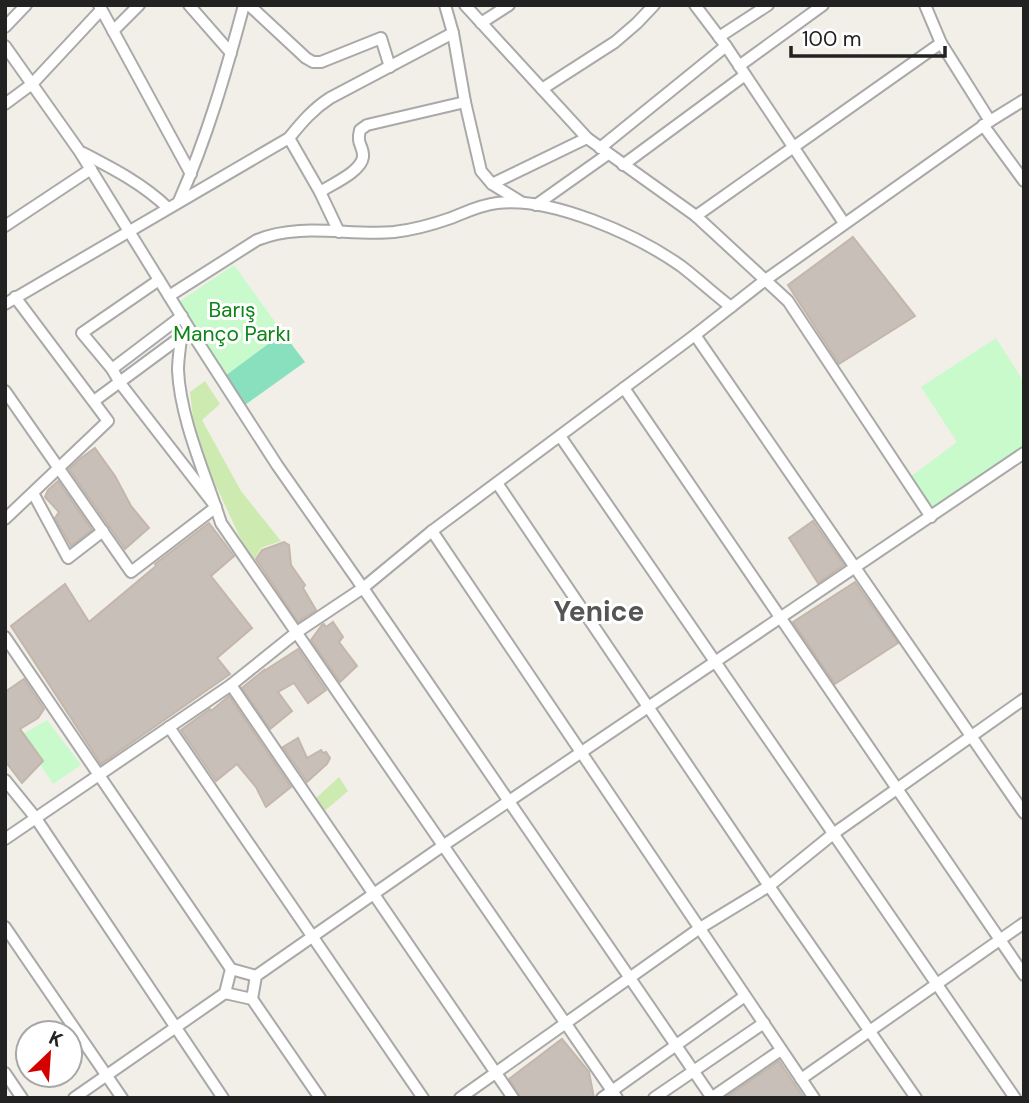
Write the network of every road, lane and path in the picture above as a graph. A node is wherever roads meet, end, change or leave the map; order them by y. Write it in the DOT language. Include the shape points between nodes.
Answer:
graph roads {
  1 [pos="26,5"];
  2 [pos="139,5"];
  3 [pos="189,5"];
  4 [pos="246,5"];
  5 [pos="445,5"];
  6 [pos="465,5"];
  7 [pos="509,5"];
  8 [pos="654,5"];
  9 [pos="695,5"];
  10 [pos="768,5"];
  11 [pos="823,5"];
  12 [pos="925,5"];
  13 [pos="100,8"];
  14 [pos="481,23"];
  15 [pos="5,27"];
  16 [pos="113,31"];
  17 [pos="453,33"];
  18 [pos="722,42"];
  19 [pos="940,43"];
  20 [pos="5,46"];
  21 [pos="231,53"];
  22 [pos="390,67"];
  23 [pos="742,70"];
  24 [pos="32,84"];
  25 [pos="542,89"];
  26 [pos="1024,100"];
  27 [pos="465,102"];
  28 [pos="5,104"];
  29 [pos="987,123"];
  30 [pos="289,138"];
  31 [pos="587,138"];
  32 [pos="793,146"];
  33 [pos="604,151"];
  34 [pos="80,152"];
  35 [pos="623,165"];
  36 [pos="91,169"];
  37 [pos="191,174"];
  38 [pos="1024,181"];
  39 [pos="492,184"];
  40 [pos="320,191"];
  41 [pos="179,201"];
  42 [pos="522,203"];
  43 [pos="536,205"];
  44 [pos="168,208"];
  45 [pos="695,216"];
  46 [pos="844,223"];
  47 [pos="5,226"];
  48 [pos="130,232"];
  49 [pos="339,232"];
  50 [pos="159,280"];
  51 [pos="764,281"];
  52 [pos="169,296"];
  53 [pos="10,301"];
  54 [pos="731,307"];
  55 [pos="181,316"];
  56 [pos="190,330"];
  57 [pos="695,335"];
  58 [pos="181,338"];
  59 [pos="113,369"];
  60 [pos="120,383"];
  61 [pos="624,388"];
  62 [pos="5,391"];
  63 [pos="94,401"];
  64 [pos="560,436"];
  65 [pos="1024,453"];
  66 [pos="59,468"];
  67 [pos="497,483"];
  68 [pos="33,493"];
  69 [pos="216,507"];
  70 [pos="6,516"];
  71 [pos="932,517"];
  72 [pos="103,531"];
  73 [pos="432,531"];
  74 [pos="855,568"];
  75 [pos="363,588"];
  76 [pos="782,618"];
  77 [pos="297,632"];
  78 [pos="5,636"];
  79 [pos="715,662"];
  80 [pos="231,685"];
  81 [pos="1024,699"];
  82 [pos="649,706"];
  83 [pos="169,727"];
  84 [pos="972,736"];
  85 [pos="581,752"];
  86 [pos="100,775"];
  87 [pos="5,780"];
  88 [pos="898,788"];
  89 [pos="509,801"];
  90 [pos="1024,813"];
  91 [pos="35,817"];
  92 [pos="833,834"];
  93 [pos="5,839"];
  94 [pos="444,845"];
  95 [pos="769,886"];
  96 [pos="373,894"];
  97 [pos="1024,923"];
  98 [pos="5,927"];
  99 [pos="700,928"];
  100 [pos="312,936"];
  101 [pos="1000,940"];
  102 [pos="231,970"];
  103 [pos="1024,975"];
  104 [pos="256,976"];
  105 [pos="630,978"];
  106 [pos="936,984"];
  107 [pos="225,993"];
  108 [pos="745,996"];
  109 [pos="251,999"];
  110 [pos="566,1023"];
  111 [pos="764,1023"];
  112 [pos="175,1028"];
  113 [pos="870,1031"];
  114 [pos="676,1045"];
  115 [pos="781,1050"];
  116 [pos="694,1071"];
  117 [pos="5,1073"];
  118 [pos="496,1073"];
  119 [pos="107,1075"];
  120 [pos="801,1079"];
  121 [pos="615,1094"];
  122 [pos="22,1098"];
  123 [pos="74,1098"];
  124 [pos="122,1098"];
  125 [pos="223,1098"];
  126 [pos="320,1098"];
  127 [pos="423,1098"];
  128 [pos="460,1098"];
  129 [pos="513,1098"];
  130 [pos="602,1098"];
  131 [pos="654,1098"];
  132 [pos="711,1098"];
  133 [pos="814,1098"];
  134 [pos="916,1098"];
  135 [pos="1015,1098"];
  1 -- 15 [label="street"];
  2 -- 16 [label="street"];
  3 -- 21 [label="street"];
  4 -- 21 [label="street"];
  4 -- 22 [label="street" via="313,62 381,38"];
  5 -- 17 [label="street"];
  6 -- 14 [label="street"];
  7 -- 14 [label="street"];
  8 -- 25 [label="street" via="615,42"];
  9 -- 18 [label="street"];
  10 -- 18 [label="street"];
  11 -- 23 [label="street"];
  12 -- 19 [label="street"];
  13 -- 16 [label="street"];
  13 -- 24 [label="street"];
  14 -- 25 [label="street"];
  16 -- 37 [label="street"];
  17 -- 22 [label="street"];
  17 -- 27 [label="street"];
  18 -- 23 [label="street"];
  18 -- 33 [label="street"];
  19 -- 29 [label="street"];
  19 -- 32 [label="street"];
  20 -- 24 [label="street"];
  21 -- 37 [label="street"];
  22 -- 30 [label="street" via="316,107"];
  23 -- 32 [label="street"];
  23 -- 35 [label="street"];
  24 -- 28 [label="street"];
  24 -- 34 [label="street"];
  25 -- 31 [label="street"];
  26 -- 29 [label="street"];
  27 -- 39 [label="street" via="481,171"];
  27 -- 40 [label="street" via="367,125 359,130 357,139 363,158 359,165"];
  29 -- 38 [label="street"];
  29 -- 46 [label="street"];
  30 -- 40 [label="street"];
  30 -- 41 [label="street"];
  31 -- 33 [label="street"];
  31 -- 39 [label="street"];
  32 -- 45 [label="street"];
  32 -- 46 [label="street"];
  33 -- 35 [label="street"];
  33 -- 43 [label="street"];
  34 -- 36 [label="street"];
  34 -- 44 [label="street" via="124,174"];
  35 -- 45 [label="street"];
  36 -- 47 [label="street"];
  36 -- 48 [label="street"];
  37 -- 41 [label="street"];
  39 -- 42 [label="street"];
  40 -- 49 [label="street"];
  41 -- 44 [label="street"];
  42 -- 43 [label="street"];
  42 -- 49 [label="street" via="482,205 399,232"];
  43 -- 54 [label="street" via="574,214 646,244"];
  44 -- 48 [label="street"];
  45 -- 51 [label="street"];
  46 -- 51 [label="street"];
  48 -- 50 [label="street"];
  48 -- 53 [label="street"];
  49 -- 52 [label="street" via="272,234"];
  50 -- 52 [label="street"];
  50 -- 59 [label="street" via="82,333"];
  51 -- 54 [label="street"];
  51 -- 71 [label="street" via="788,302"];
  52 -- 55 [label="street"];
  53 -- 63 [label="street"];
  54 -- 57 [label="street"];
  55 -- 56 [label="street"];
  55 -- 59 [label="street"];
  56 -- 58 [label="street"];
  56 -- 75 [label="street"];
  57 -- 61 [label="street"];
  57 -- 74 [label="street"];
  58 -- 60 [label="street"];
  58 -- 69 [label="street" via="178,371 184,410"];
  59 -- 60 [label="street"];
  60 -- 63 [label="street"];
  60 -- 69 [label="street"];
  61 -- 64 [label="street"];
  61 -- 76 [label="street"];
  62 -- 66 [label="street"];
  63 -- 66 [label="street" via="108,421"];
  64 -- 67 [label="street"];
  64 -- 79 [label="street"];
  65 -- 71 [label="street"];
  66 -- 68 [label="street"];
  66 -- 72 [label="street"];
  67 -- 73 [label="street"];
  67 -- 82 [label="street"];
  68 -- 70 [label="street"];
  68 -- 72 [label="street" via="68,558"];
  69 -- 72 [label="street" via="131,572"];
  69 -- 77 [label="street" via="221,523"];
  71 -- 74 [label="street"];
  73 -- 75 [label="street"];
  73 -- 85 [label="street"];
  74 -- 76 [label="street"];
  74 -- 84 [label="street"];
  75 -- 77 [label="street"];
  75 -- 89 [label="street"];
  76 -- 79 [label="street"];
  76 -- 88 [label="street"];
  77 -- 80 [label="street"];
  77 -- 94 [label="street"];
  78 -- 86 [label="street"];
  79 -- 82 [label="street"];
  79 -- 92 [label="street"];
  80 -- 83 [label="street"];
  80 -- 96 [label="street"];
  81 -- 84 [label="street"];
  82 -- 85 [label="street"];
  82 -- 95 [label="street"];
  83 -- 86 [label="street"];
  83 -- 100 [label="street"];
  84 -- 88 [label="street"];
  84 -- 90 [label="street"];
  85 -- 89 [label="street"];
  85 -- 99 [label="street"];
  86 -- 91 [label="street"];
  86 -- 102 [label="street"];
  87 -- 91 [label="street"];
  88 -- 92 [label="street"];
  88 -- 101 [label="street"];
  89 -- 94 [label="street"];
  89 -- 105 [label="street"];
  91 -- 93 [label="street"];
  91 -- 112 [label="street"];
  92 -- 95 [label="street"];
  92 -- 106 [label="street"];
  94 -- 96 [label="street"];
  94 -- 110 [label="street"];
  95 -- 99 [label="street"];
  95 -- 113 [label="street"];
  96 -- 100 [label="street"];
  96 -- 118 [label="street"];
  97 -- 101 [label="street"];
  98 -- 119 [label="street"];
  99 -- 105 [label="street"];
  99 -- 108 [label="street"];
  100 -- 104 [label="street"];
  100 -- 127 [label="street"];
  101 -- 103 [label="street"];
  101 -- 106 [label="street"];
  102 -- 104 [label="street"];
  102 -- 107 [label="street"];
  104 -- 109 [label="street"];
  105 -- 110 [label="street"];
  105 -- 114 [label="street"];
  106 -- 113 [label="street"];
  106 -- 135 [label="street"];
  107 -- 109 [label="street"];
  107 -- 112 [label="street"];
  108 -- 111 [label="street"];
  108 -- 114 [label="street"];
  109 -- 126 [label="street"];
  110 -- 118 [label="street"];
  110 -- 121 [label="street"];
  111 -- 115 [label="street"];
  111 -- 116 [label="street"];
  112 -- 119 [label="street"];
  112 -- 125 [label="street"];
  113 -- 120 [label="street"];
  113 -- 134 [label="street"];
  114 -- 116 [label="street"];
  114 -- 121 [label="street"];
  115 -- 120 [label="street"];
  115 -- 132 [label="street"];
  116 -- 131 [label="street"];
  116 -- 132 [label="street"];
  117 -- 122 [label="street"];
  118 -- 128 [label="street"];
  118 -- 129 [label="street"];
  119 -- 123 [label="street"];
  119 -- 124 [label="street"];
  120 -- 133 [label="street"];
  121 -- 130 [label="street"];
}
